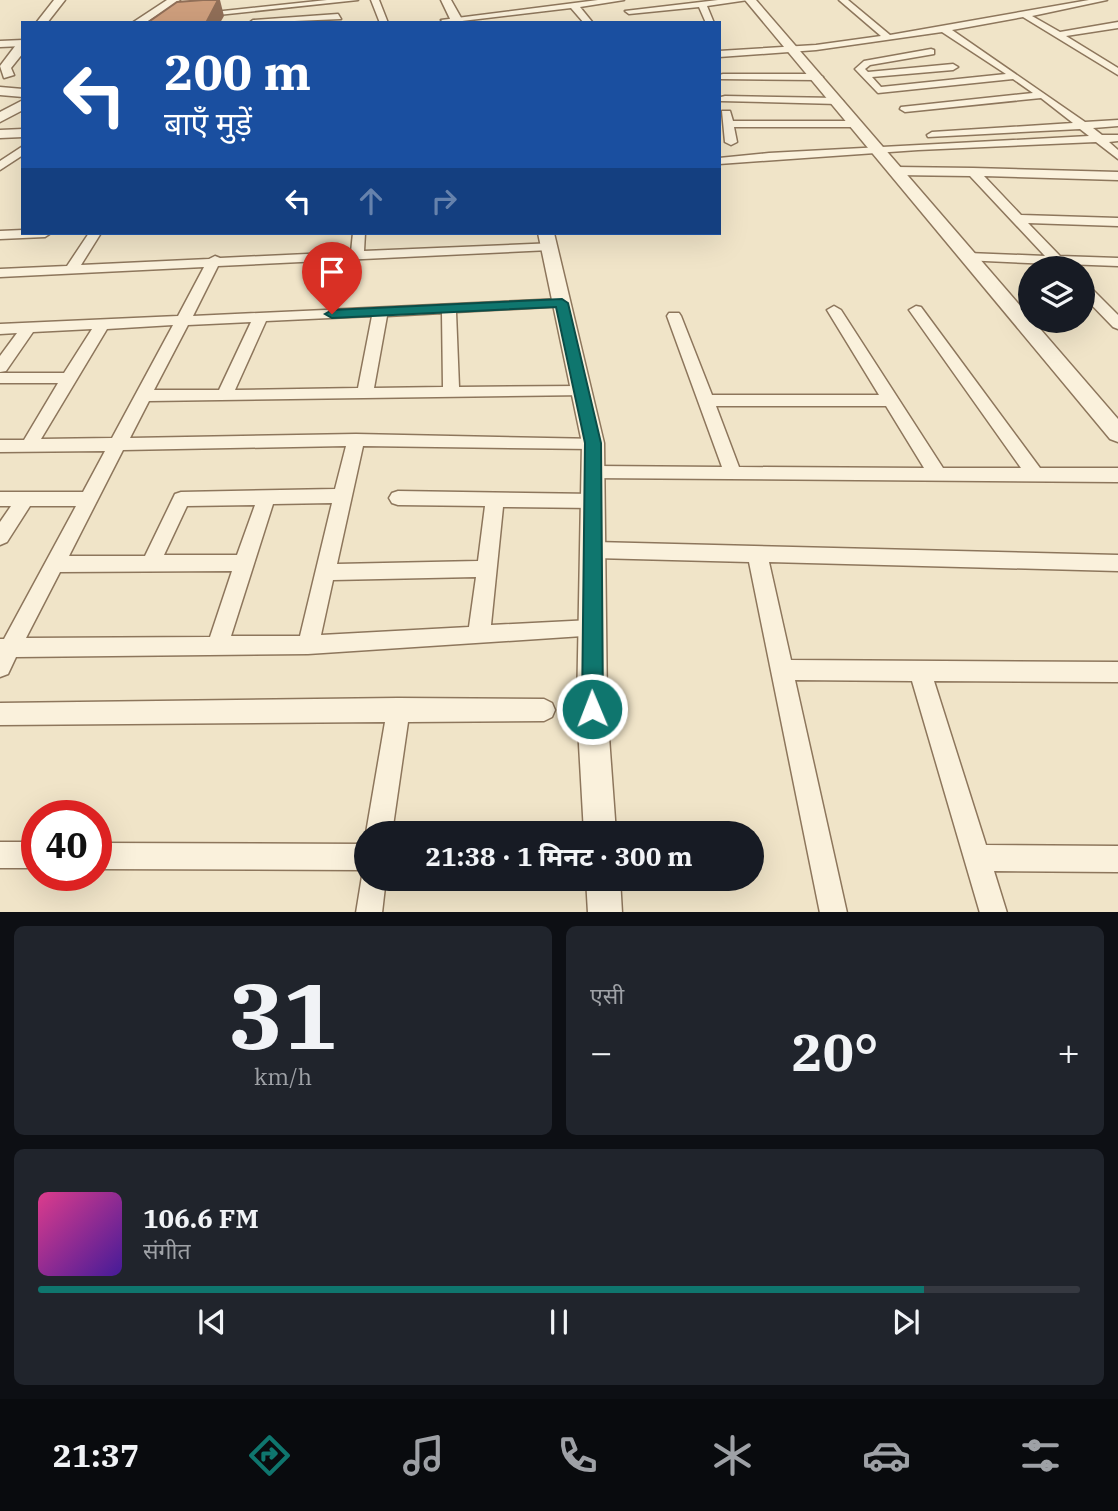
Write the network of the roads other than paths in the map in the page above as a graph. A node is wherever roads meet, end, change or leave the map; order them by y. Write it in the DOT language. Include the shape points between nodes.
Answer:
graph roads {
  1 [pos="60,0"];
  2 [pos="175,0"];
  3 [pos="185,0"];
  4 [pos="354,0"];
  5 [pos="375,0"];
  6 [pos="435,0"];
  7 [pos="446,0"];
  8 [pos="507,0"];
  9 [pos="619,0"];
  10 [pos="744,0"];
  11 [pos="752,0"];
  12 [pos="843,0"];
  13 [pos="1046,0"];
  14 [pos="1103,0"];
  15 [pos="334,2"];
  16 [pos="702,4"];
  17 [pos="574,6"];
  18 [pos="71,8"];
  19 [pos="235,11"];
  20 [pos="629,11"];
  21 [pos="515,12"];
  22 [pos="1024,14"];
  23 [pos="185,15"];
  24 [pos="161,18"];
  25 [pos="338,20"];
  26 [pos="43,21"];
  27 [pos="60,21"];
  28 [pos="140,21"];
  29 [pos="230,21"];
  30 [pos="310,21"];
  31 [pos="383,21"];
  32 [pos="451,21"];
  33 [pos="587,21"];
  34 [pos="640,21"];
  35 [pos="709,21"];
  36 [pos="1118,24"];
  37 [pos="944,29"];
  38 [pos="879,30"];
  39 [pos="1058,35"];
  40 [pos="907,36"];
  41 [pos="889,39"];
  42 [pos="0,44"];
  43 [pos="21,44"];
  44 [pos="21,47"];
  45 [pos="795,52"];
  46 [pos="931,52"];
  47 [pos="721,53"];
  48 [pos="721,61"];
  49 [pos="21,66"];
  50 [pos="953,67"];
  51 [pos="1118,72"];
  52 [pos="864,75"];
  53 [pos="1014,76"];
  54 [pos="723,77"];
  55 [pos="818,77"];
  56 [pos="4,79"];
  57 [pos="972,80"];
  58 [pos="0,91"];
  59 [pos="21,93"];
  60 [pos="21,94"];
  61 [pos="1043,94"];
  62 [pos="725,99"];
  63 [pos="838,101"];
  64 [pos="21,105"];
  65 [pos="0,107"];
  66 [pos="905,108"];
  67 [pos="0,118"];
  68 [pos="21,122"];
  69 [pos="0,123"];
  70 [pos="1118,123"];
  71 [pos="727,124"];
  72 [pos="855,124"];
  73 [pos="1083,124"];
  74 [pos="21,133"];
  75 [pos="0,134"];
  76 [pos="932,135"];
  77 [pos="1118,138"];
  78 [pos="1100,139"];
  79 [pos="731,142"];
  80 [pos="876,147"];
  81 [pos="21,151"];
  82 [pos="1118,156"];
  83 [pos="721,161"];
  84 [pos="21,166"];
  85 [pos="0,167"];
  86 [pos="896,171"];
  87 [pos="972,172"];
  88 [pos="1118,176"];
  89 [pos="1018,219"];
  90 [pos="1118,222"];
  91 [pos="21,234"];
  92 [pos="0,235"];
  93 [pos="94,235"];
  94 [pos="359,235"];
  95 [pos="548,239"];
  96 [pos="1053,256"];
  97 [pos="357,257"];
  98 [pos="968,257"];
  99 [pos="215,260"];
  100 [pos="1018,261"];
  101 [pos="1118,262"];
  102 [pos="1095,263"];
  103 [pos="72,268"];
  104 [pos="0,273"];
  105 [pos="1095,297"];
  106 [pos="562,303"];
  107 [pos="449,308"];
  108 [pos="835,310"];
  109 [pos="916,310"];
  110 [pos="1111,310"];
  111 [pos="380,312"];
  112 [pos="674,316"];
  113 [pos="260,318"];
  114 [pos="186,322"];
  115 [pos="1118,324"];
  116 [pos="102,325"];
  117 [pos="28,328"];
  118 [pos="0,329"];
  119 [pos="0,367"];
  120 [pos="0,378"];
  121 [pos="69,378"];
  122 [pos="581,391"];
  123 [pos="365,392"];
  124 [pos="451,392"];
  125 [pos="225,394"];
  126 [pos="146,396"];
  127 [pos="891,400"];
  128 [pos="707,401"];
  129 [pos="1118,434"];
  130 [pos="356,440"];
  131 [pos="593,443"];
  132 [pos="121,444"];
  133 [pos="0,446"];
  134 [pos="29,446"];
  135 [pos="732,471"];
  136 [pos="936,472"];
  137 [pos="595,473"];
  138 [pos="1035,474"];
  139 [pos="1118,475"];
  140 [pos="342,496"];
  141 [pos="266,498"];
  142 [pos="398,498"];
  143 [pos="495,498"];
  144 [pos="0,499"];
  145 [pos="25,499"];
  146 [pos="91,499"];
  147 [pos="595,501"];
  148 [pos="0,537"];
  149 [pos="595,550"];
  150 [pos="757,554"];
  151 [pos="150,563"];
  152 [pos="244,563"];
  153 [pos="1118,563"];
  154 [pos="56,564"];
  155 [pos="488,569"];
  156 [pos="324,572"];
  157 [pos="591,629"];
  158 [pos="479,635"];
  159 [pos="307,645"];
  160 [pos="218,646"];
  161 [pos="3,655"];
  162 [pos="782,670"];
  163 [pos="920,670"];
  164 [pos="1118,672"];
  165 [pos="398,709"];
  166 [pos="544,710"];
  167 [pos="0,714"];
  168 [pos="381,821"];
  169 [pos="599,821"];
  170 [pos="0,855"];
  171 [pos="21,856"];
  172 [pos="112,856"];
  173 [pos="354,857"];
  174 [pos="977,858"];
  175 [pos="1118,859"];
  176 [pos="371,891"];
  177 [pos="604,891"];
  178 [pos="369,912"];
  179 [pos="605,912"];
  180 [pos="834,912"];
  181 [pos="994,912"];
  1 -- 26 [label="street"];
  2 -- 28 [label="street"];
  3 -- 24 [label="street"];
  4 -- 15 [label="street"];
  5 -- 31 [label="street"];
  6 -- 32 [label="street"];
  7 -- 32 [label="street"];
  8 -- 21 [label="street"];
  9 -- 17 [label="street"];
  9 -- 20 [label="street"];
  10 -- 16 [label="street"];
  11 -- 45 [label="street"];
  12 -- 38 [label="street"];
  13 -- 38 [label="street"];
  14 -- 22 [label="street"];
  15 -- 19 [label="street"];
  15 -- 25 [label="street"];
  16 -- 20 [label="street"];
  16 -- 35 [label="street"];
  17 -- 21 [label="street"];
  17 -- 33 [label="street"];
  18 -- 27 [label="street"];
  19 -- 23 [label="street"];
  19 -- 29 [label="street"];
  20 -- 34 [label="street"];
  21 -- 32 [label="street"];
  22 -- 37 [label="street"];
  22 -- 39 [label="street"];
  25 -- 30 [label="street"];
  36 -- 39 [label="street"];
  37 -- 40 [label="street"];
  37 -- 53 [label="street"];
  38 -- 41 [label="street"];
  39 -- 51 [label="street"];
  40 -- 41 [label="street"];
  40 -- 46 [label="street"];
  41 -- 45 [label="street"];
  42 -- 43 [label="street"];
  44 -- 56 [label="street" via="5,68"];
  45 -- 47 [label="street"];
  45 -- 55 [label="street"];
  46 -- 50 [label="street"];
  46 -- 52 [label="street" via="862,65"];
  48 -- 54 [label="street"];
  49 -- 56 [label="street"];
  50 -- 52 [label="street"];
  50 -- 57 [label="street"];
  52 -- 57 [label="street" via="878,90"];
  53 -- 57 [label="street"];
  53 -- 61 [label="street"];
  54 -- 55 [label="street"];
  54 -- 62 [label="street"];
  55 -- 63 [label="street"];
  58 -- 59 [label="street"];
  60 -- 65 [label="street"];
  61 -- 66 [label="street"];
  61 -- 73 [label="street"];
  62 -- 63 [label="street"];
  62 -- 71 [label="street"];
  63 -- 72 [label="street"];
  64 -- 67 [label="street"];
  68 -- 69 [label="street"];
  70 -- 73 [label="street"];
  71 -- 72 [label="street"];
  71 -- 79 [label="street"];
  72 -- 80 [label="street"];
  73 -- 76 [label="street"];
  73 -- 78 [label="street"];
  74 -- 75 [label="street"];
  77 -- 78 [label="street"];
  78 -- 80 [label="street"];
  78 -- 82 [label="street"];
  80 -- 83 [label="street"];
  80 -- 86 [label="street"];
  81 -- 85 [label="street"];
  84 -- 85 [label="street"];
  86 -- 87 [label="street"];
  86 -- 98 [label="street"];
  87 -- 88 [label="street"];
  87 -- 89 [label="street"];
  89 -- 90 [label="street"];
  89 -- 96 [label="street"];
  91 -- 92 [label="street"];
  93 -- 103 [label="street"];
  94 -- 97 [label="street"];
  95 -- 97 [label="street"];
  95 -- 106 [label="street"];
  97 -- 99 [label="street"];
  98 -- 100 [label="street"];
  98 -- 129 [label="street"];
  99 -- 103 [label="street"];
  99 -- 114 [label="street"];
  101 -- 102 [label="street"];
  103 -- 104 [label="street"];
  105 -- 110 [label="street"];
  106 -- 107 [label="street"];
  106 -- 122 [label="street"];
  107 -- 111 [label="street"];
  107 -- 124 [label="street"];
  108 -- 127 [label="street"];
  109 -- 138 [label="street"];
  110 -- 115 [label="street"];
  111 -- 113 [label="street"];
  111 -- 123 [label="street"];
  112 -- 128 [label="street"];
  113 -- 114 [label="street"];
  113 -- 125 [label="street"];
  114 -- 116 [label="street"];
  114 -- 126 [label="street"];
  116 -- 117 [label="street"];
  116 -- 121 [label="street"];
  117 -- 118 [label="street"];
  117 -- 119 [label="street"];
  120 -- 121 [label="street"];
  121 -- 134 [label="street"];
  122 -- 124 [label="street"];
  122 -- 131 [label="street"];
  123 -- 124 [label="street"];
  123 -- 125 [label="street"];
  125 -- 126 [label="street"];
  126 -- 132 [label="street"];
  127 -- 128 [label="street"];
  127 -- 136 [label="street"];
  128 -- 135 [label="street"];
  130 -- 131 [label="street"];
  130 -- 132 [label="street"];
  130 -- 140 [label="street"];
  131 -- 137 [label="street"];
  132 -- 134 [label="street"];
  132 -- 146 [label="street"];
  133 -- 134 [label="street"];
  135 -- 136 [label="street"];
  135 -- 137 [label="street"];
  136 -- 138 [label="street"];
  137 -- 147 [label="street"];
  138 -- 139 [label="street"];
  140 -- 141 [label="street"];
  140 -- 156 [label="street"];
  141 -- 151 [label="street" via="181,499"];
  141 -- 152 [label="street"];
  142 -- 143 [label="street"];
  143 -- 147 [label="street"];
  143 -- 155 [label="street"];
  144 -- 145 [label="street"];
  145 -- 146 [label="street"];
  145 -- 148 [label="street"];
  146 -- 154 [label="street"];
  147 -- 149 [label="street"];
  149 -- 150 [label="street"];
  149 -- 157 [label="street"];
  150 -- 153 [label="street"];
  150 -- 162 [label="street"];
  151 -- 152 [label="street"];
  151 -- 154 [label="street"];
  152 -- 160 [label="street"];
  154 -- 161 [label="street"];
  155 -- 156 [label="street"];
  155 -- 158 [label="street"];
  156 -- 159 [label="street"];
  157 -- 158 [label="street"];
  157 -- 169 [label="street"];
  158 -- 159 [label="street"];
  159 -- 160 [label="street"];
  160 -- 161 [label="street"];
  162 -- 163 [label="street"];
  162 -- 180 [label="street"];
  163 -- 164 [label="street"];
  163 -- 174 [label="street"];
  165 -- 166 [label="street"];
  165 -- 167 [label="street"];
  165 -- 168 [label="street"];
  170 -- 171 [label="street"];
  172 -- 173 [label="street"];
  174 -- 175 [label="street"];
  174 -- 181 [label="street"];
  176 -- 178 [label="street"];
  177 -- 179 [label="street"];
}
